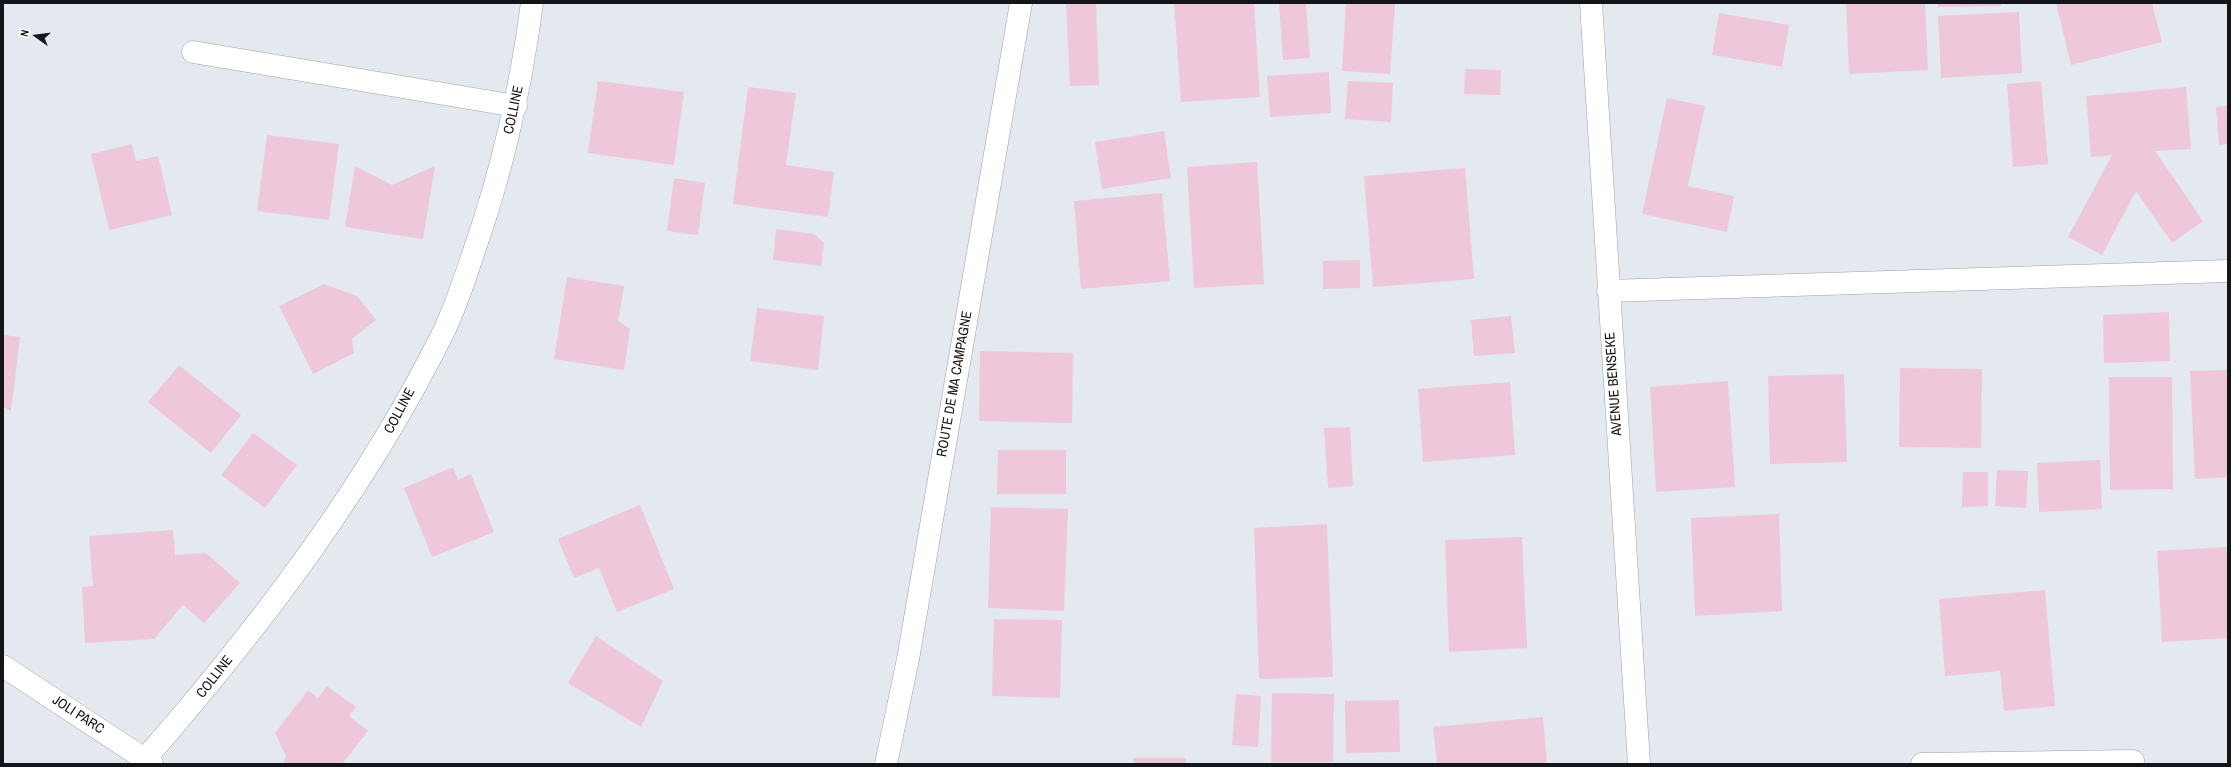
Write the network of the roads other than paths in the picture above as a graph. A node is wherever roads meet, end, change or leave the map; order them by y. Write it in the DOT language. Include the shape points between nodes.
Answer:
graph roads {
  1 [pos="532,3"];
  2 [pos="1021,3"];
  3 [pos="1591,3"];
  4 [pos="192,52"];
  5 [pos="516,106"];
  6 [pos="2228,271"];
  7 [pos="1608,291"];
  8 [pos="3,666"];
  9 [pos="2133,761"];
  10 [pos="149,762"];
  11 [pos="886,764"];
  12 [pos="1639,764"];
  13 [pos="1922,764"];
  1 -- 5 [label="street, COLLINE"];
  2 -- 11 [label="street, ROUTE DE MA CAMPAGNE" via="908,660"];
  3 -- 7 [label="street, AVENUE BENSEKE"];
  4 -- 5 [label="street"];
  5 -- 10 [label="street, COLLINE" via="500,170 462,288 445,328 387,436 328,528"];
  6 -- 7 [label="street"];
  7 -- 12 [label="street, AVENUE BENSEKE"];
  8 -- 10 [label="street, JOLI PARC"];
  9 -- 13 [label="street"];
}
